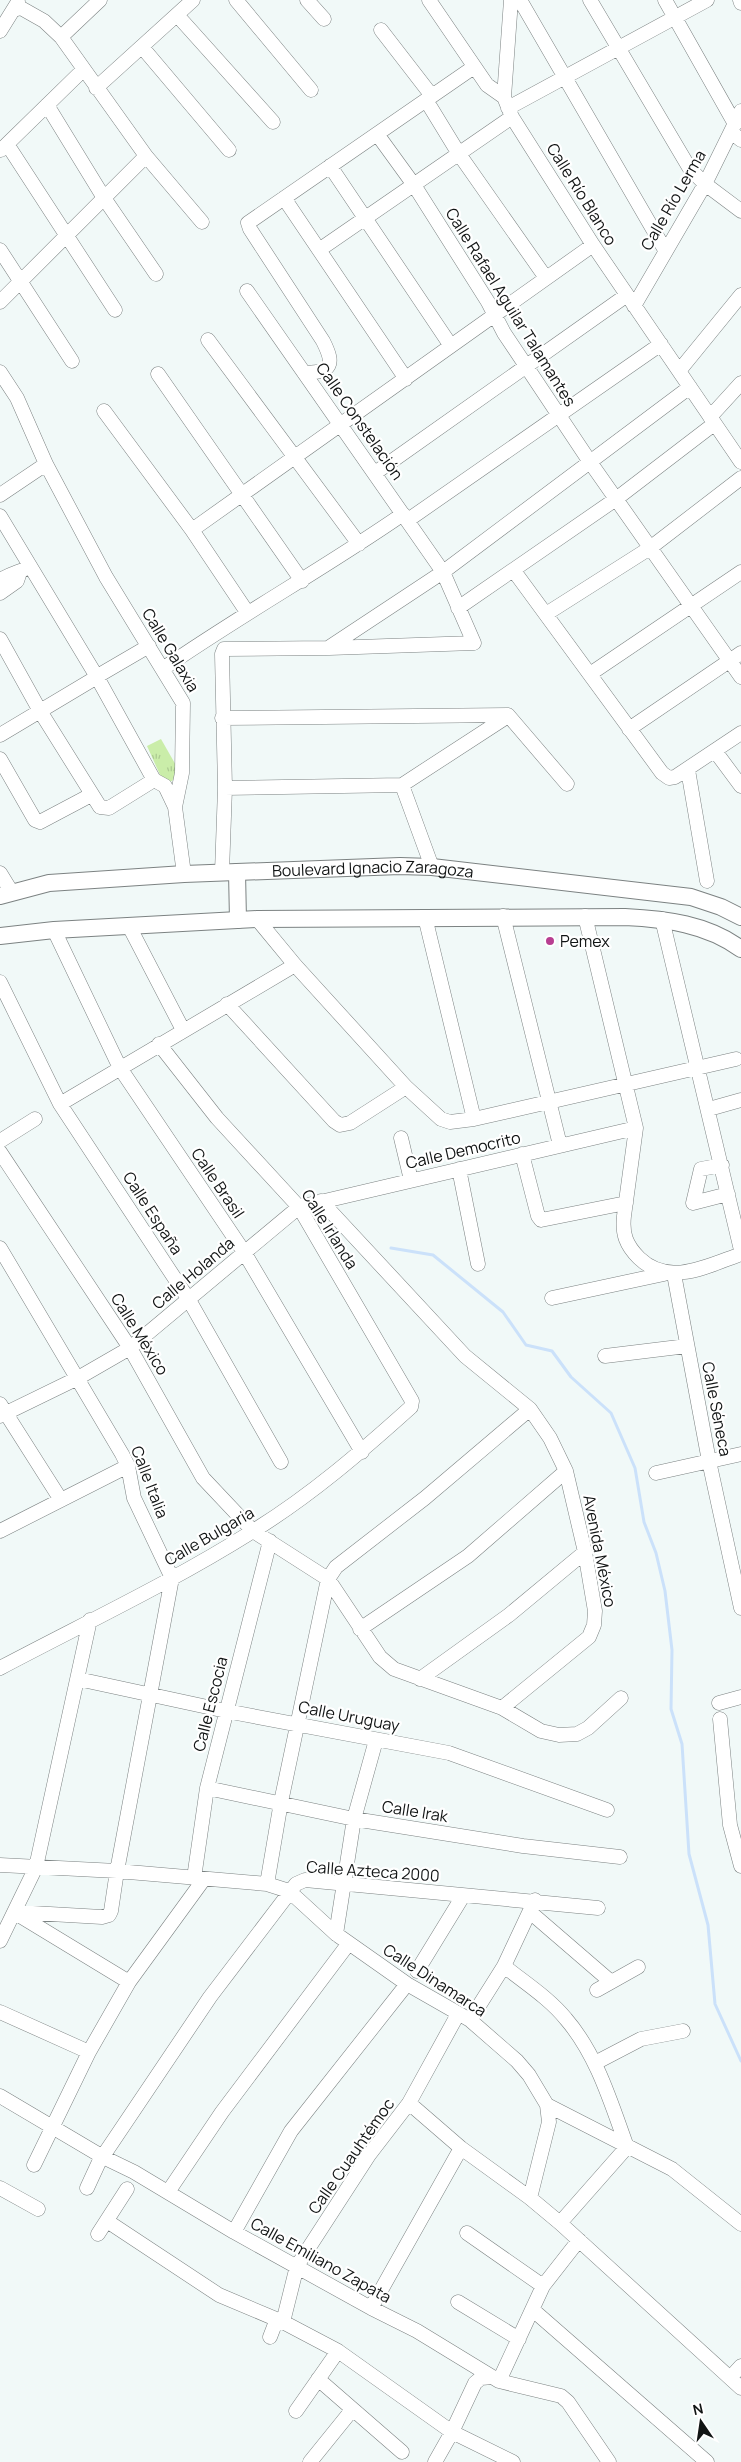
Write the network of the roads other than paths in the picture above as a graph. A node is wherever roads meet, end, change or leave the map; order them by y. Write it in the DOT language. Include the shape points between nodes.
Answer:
graph roads {
  1 [pos="100,0"];
  2 [pos="194,0"];
  3 [pos="236,0"];
  4 [pos="307,0"];
  5 [pos="429,0"];
  6 [pos="511,0"];
  7 [pos="520,0"];
  8 [pos="590,0"];
  9 [pos="665,0"];
  10 [pos="707,0"];
  11 [pos="16,5"];
  12 [pos="177,15"];
  13 [pos="675,17"];
  14 [pos="324,19"];
  15 [pos="381,30"];
  16 [pos="0,31"];
  17 [pos="61,37"];
  18 [pos="142,47"];
  19 [pos="618,48"];
  20 [pos="474,67"];
  21 [pos="83,70"];
  22 [pos="566,77"];
  23 [pos="96,88"];
  24 [pos="311,90"];
  25 [pos="429,98"];
  26 [pos="47,105"];
  27 [pos="508,107"];
  28 [pos="273,122"];
  29 [pos="737,126"];
  30 [pos="377,134"];
  31 [pos="4,148"];
  32 [pos="229,150"];
  33 [pos="458,154"];
  34 [pos="146,156"];
  35 [pos="330,166"];
  36 [pos="706,184"];
  37 [pos="414,185"];
  38 [pos="104,198"];
  39 [pos="284,198"];
  40 [pos="741,211"];
  41 [pos="366,218"];
  42 [pos="202,222"];
  43 [pos="66,236"];
  44 [pos="593,245"];
  45 [pos="0,250"];
  46 [pos="319,250"];
  47 [pos="666,250"];
  48 [pos="156,274"];
  49 [pos="546,278"];
  50 [pos="21,281"];
  51 [pos="247,291"];
  52 [pos="741,295"];
  53 [pos="630,300"];
  54 [pos="0,302"];
  55 [pos="115,310"];
  56 [pos="494,315"];
  57 [pos="208,340"];
  58 [pos="661,344"];
  59 [pos="451,346"];
  60 [pos="72,361"];
  61 [pos="526,366"];
  62 [pos="679,371"];
  63 [pos="0,372"];
  64 [pos="304,372"];
  65 [pos="158,374"];
  66 [pos="406,379"];
  67 [pos="741,384"];
  68 [pos="690,387"];
  69 [pos="104,411"];
  70 [pos="558,414"];
  71 [pos="712,420"];
  72 [pos="341,425"];
  73 [pos="294,458"];
  74 [pos="590,462"];
  75 [pos="741,462"];
  76 [pos="46,464"];
  77 [pos="375,473"];
  78 [pos="741,478"];
  79 [pos="241,495"];
  80 [pos="0,496"];
  81 [pos="616,499"];
  82 [pos="0,516"];
  83 [pos="405,517"];
  84 [pos="192,530"];
  85 [pos="359,544"];
  86 [pos="650,548"];
  87 [pos="25,569"];
  88 [pos="514,571"];
  89 [pos="443,572"];
  90 [pos="741,572"];
  91 [pos="0,580"];
  92 [pos="302,581"];
  93 [pos="0,593"];
  94 [pos="690,605"];
  95 [pos="458,608"];
  96 [pos="247,612"];
  97 [pos="546,614"];
  98 [pos="0,639"];
  99 [pos="149,646"];
  100 [pos="328,648"];
  101 [pos="735,657"];
  102 [pos="164,668"];
  103 [pos="590,674"];
  104 [pos="99,675"];
  105 [pos="741,677"];
  106 [pos="40,711"];
  107 [pos="508,715"];
  108 [pos="222,718"];
  109 [pos="629,729"];
  110 [pos="741,733"];
  111 [pos="0,735"];
  112 [pos="715,751"];
  113 [pos="0,760"];
  114 [pos="688,770"];
  115 [pos="154,780"];
  116 [pos="567,784"];
  117 [pos="402,785"];
  118 [pos="741,786"];
  119 [pos="225,788"];
  120 [pos="91,795"];
  121 [pos="175,807"];
  122 [pos="432,867"];
  123 [pos="230,872"];
  124 [pos="0,873"];
  125 [pos="184,874"];
  126 [pos="707,881"];
  127 [pos="6,894"];
  128 [pos="503,916"];
  129 [pos="584,916"];
  130 [pos="425,917"];
  131 [pos="741,918"];
  132 [pos="257,919"];
  133 [pos="662,919"];
  134 [pos="238,920"];
  135 [pos="129,926"];
  136 [pos="54,930"];
  137 [pos="0,936"];
  138 [pos="741,948"];
  139 [pos="295,965"];
  140 [pos="0,982"];
  141 [pos="227,1004"];
  142 [pos="183,1030"];
  143 [pos="159,1044"];
  144 [pos="736,1058"];
  145 [pos="120,1068"];
  146 [pos="697,1068"];
  147 [pos="626,1084"];
  148 [pos="406,1087"];
  149 [pos="741,1100"];
  150 [pos="549,1101"];
  151 [pos="60,1104"];
  152 [pos="709,1108"];
  153 [pos="474,1119"];
  154 [pos="35,1120"];
  155 [pos="636,1128"];
  156 [pos="401,1138"];
  157 [pos="0,1141"];
  158 [pos="560,1145"];
  159 [pos="0,1152"];
  160 [pos="522,1154"];
  161 [pos="722,1165"];
  162 [pos="459,1169"];
  163 [pos="411,1180"];
  164 [pos="728,1194"];
  165 [pos="320,1201"];
  166 [pos="626,1203"];
  167 [pos="299,1206"];
  168 [pos="0,1248"];
  169 [pos="741,1250"];
  170 [pos="244,1252"];
  171 [pos="741,1254"];
  172 [pos="478,1264"];
  173 [pos="669,1274"];
  174 [pos="552,1298"];
  175 [pos="189,1300"];
  176 [pos="688,1346"];
  177 [pos="130,1348"];
  178 [pos="605,1356"];
  179 [pos="78,1378"];
  180 [pos="412,1401"];
  181 [pos="530,1409"];
  182 [pos="2,1411"];
  183 [pos="362,1452"];
  184 [pos="741,1454"];
  185 [pos="709,1461"];
  186 [pos="281,1462"];
  187 [pos="128,1466"];
  188 [pos="566,1471"];
  189 [pos="656,1473"];
  190 [pos="61,1500"];
  191 [pos="0,1531"];
  192 [pos="254,1531"];
  193 [pos="270,1541"];
  194 [pos="585,1552"];
  195 [pos="172,1578"];
  196 [pos="328,1579"];
  197 [pos="741,1608"];
  198 [pos="90,1620"];
  199 [pos="360,1629"];
  200 [pos="0,1668"];
  201 [pos="78,1679"];
  202 [pos="420,1679"];
  203 [pos="150,1695"];
  204 [pos="741,1697"];
  205 [pos="621,1698"];
  206 [pos="719,1703"];
  207 [pos="502,1708"];
  208 [pos="226,1711"];
  209 [pos="720,1719"];
  210 [pos="298,1724"];
  211 [pos="376,1740"];
  212 [pos="207,1788"];
  213 [pos="282,1802"];
  214 [pos="607,1810"];
  215 [pos="354,1819"];
  216 [pos="620,1857"];
  217 [pos="0,1865"];
  218 [pos="741,1866"];
  219 [pos="36,1867"];
  220 [pos="117,1871"];
  221 [pos="199,1878"];
  222 [pos="267,1884"];
  223 [pos="342,1884"];
  224 [pos="289,1891"];
  225 [pos="463,1896"];
  226 [pos="533,1906"];
  227 [pos="598,1908"];
  228 [pos="15,1912"];
  229 [pos="336,1934"];
  230 [pos="0,1941"];
  231 [pos="349,1943"];
  232 [pos="504,1966"];
  233 [pos="638,1968"];
  234 [pos="416,1971"];
  235 [pos="610,1981"];
  236 [pos="129,1982"];
  237 [pos="407,1984"];
  238 [pos="597,1990"];
  239 [pos="0,2012"];
  240 [pos="464,2017"];
  241 [pos="683,2031"];
  242 [pos="89,2052"];
  243 [pos="595,2063"];
  244 [pos="0,2096"];
  245 [pos="409,2103"];
  246 [pos="547,2105"];
  247 [pos="55,2127"];
  248 [pos="627,2147"];
  249 [pos="461,2148"];
  250 [pos="103,2157"];
  251 [pos="34,2165"];
  252 [pos="0,2188"];
  253 [pos="87,2188"];
  254 [pos="128,2189"];
  255 [pos="168,2192"];
  256 [pos="530,2198"];
  257 [pos="38,2209"];
  258 [pos="107,2221"];
  259 [pos="560,2223"];
  260 [pos="741,2224"];
  261 [pos="234,2232"];
  262 [pos="467,2233"];
  263 [pos="98,2234"];
  264 [pos="579,2240"];
  265 [pos="297,2266"];
  266 [pos="542,2286"];
  267 [pos="458,2302"];
  268 [pos="370,2308"];
  269 [pos="532,2310"];
  270 [pos="283,2322"];
  271 [pos="270,2336"];
  272 [pos="519,2339"];
  273 [pos="338,2351"];
  274 [pos="741,2366"];
  275 [pos="318,2378"];
  276 [pos="730,2378"];
  277 [pos="496,2379"];
  278 [pos="741,2388"];
  279 [pos="352,2410"];
  280 [pos="296,2411"];
  281 [pos="452,2432"];
  282 [pos="402,2452"];
  283 [pos="310,2462"];
  284 [pos="435,2462"];
  285 [pos="513,2462"];
  286 [pos="609,2462"];
  287 [pos="707,2462"];
  1 -- 17 [label="street"];
  2 -- 12 [label="street"];
  3 -- 24 [label="street"];
  4 -- 14 [label="street"];
  5 -- 20 [label="street, Calle Río Blanco"];
  6 -- 27 [label="street"];
  7 -- 22 [label="street"];
  8 -- 19 [label="street"];
  9 -- 13 [label="street"];
  10 -- 13 [label="street"];
  11 -- 16 [label="street"];
  11 -- 17 [label="street" via="44,21"];
  12 -- 18 [label="street"];
  12 -- 28 [label="street"];
  13 -- 19 [label="street"];
  13 -- 29 [label="street"];
  15 -- 25 [label="street"];
  17 -- 21 [label="street"];
  18 -- 23 [label="street"];
  18 -- 32 [label="street"];
  19 -- 22 [label="street"];
  19 -- 36 [label="street" via="690,169"];
  20 -- 25 [label="street"];
  20 -- 27 [label="street, Calle Río Blanco"];
  21 -- 23 [label="street"];
  21 -- 26 [label="street"];
  22 -- 27 [label="street"];
  22 -- 47 [label="street"];
  23 -- 34 [label="street"];
  25 -- 30 [label="street"];
  25 -- 33 [label="street"];
  26 -- 31 [label="street"];
  26 -- 38 [label="street"];
  27 -- 33 [label="street"];
  27 -- 44 [label="street, Calle Río Blanco"];
  29 -- 36 [label="street, Calle Río Lerma"];
  30 -- 35 [label="street"];
  30 -- 37 [label="street, Calle Rafael Aguilar Talamantes"];
  31 -- 43 [label="street"];
  33 -- 37 [label="street"];
  33 -- 49 [label="street"];
  34 -- 38 [label="street"];
  34 -- 42 [label="street"];
  35 -- 39 [label="street"];
  35 -- 41 [label="street"];
  36 -- 40 [label="street"];
  36 -- 47 [label="street, Calle Río Lerma"];
  37 -- 41 [label="street"];
  37 -- 56 [label="street, Calle Rafael Aguilar Talamantes"];
  38 -- 43 [label="street"];
  38 -- 48 [label="street"];
  39 -- 46 [label="street"];
  39 -- 64 [label="street" via="248,224 331,358 326,370"];
  41 -- 46 [label="street"];
  41 -- 59 [label="street"];
  43 -- 50 [label="street"];
  43 -- 55 [label="street"];
  44 -- 49 [label="street"];
  44 -- 53 [label="street, Calle Río Blanco"];
  45 -- 50 [label="street"];
  46 -- 66 [label="street"];
  47 -- 53 [label="street, Calle Río Lerma"];
  49 -- 56 [label="street"];
  50 -- 54 [label="street"];
  50 -- 60 [label="street"];
  51 -- 64 [label="street, Calle Constelación"];
  52 -- 62 [label="street"];
  53 -- 58 [label="street, Calle Río Blanco"];
  53 -- 61 [label="street"];
  56 -- 59 [label="street"];
  56 -- 61 [label="street, Calle Rafael Aguilar Talamantes"];
  57 -- 73 [label="street"];
  58 -- 62 [label="street, Calle Río Blanco"];
  58 -- 70 [label="street"];
  59 -- 66 [label="street"];
  61 -- 70 [label="street, Calle Rafael Aguilar Talamantes"];
  61 -- 77 [label="street"];
  62 -- 68 [label="street, Calle Río Blanco"];
  63 -- 76 [label="street, Calle Galaxia" via="17,398"];
  64 -- 72 [label="street, Calle Constelación"];
  65 -- 79 [label="street"];
  66 -- 72 [label="street"];
  67 -- 71 [label="street"];
  68 -- 71 [label="street, Calle Río Blanco"];
  68 -- 74 [label="street"];
  69 -- 84 [label="street"];
  70 -- 74 [label="street, Calle Rafael Aguilar Talamantes"];
  70 -- 83 [label="street"];
  71 -- 75 [label="street, Calle Río Blanco"];
  71 -- 81 [label="street"];
  72 -- 73 [label="street"];
  72 -- 77 [label="street, Calle Constelación"];
  73 -- 79 [label="street"];
  73 -- 85 [label="street"];
  74 -- 81 [label="street, Calle Rafael Aguilar Talamantes"];
  74 -- 89 [label="street"];
  76 -- 80 [label="street"];
  76 -- 99 [label="street, Calle Galaxia" via="106,577"];
  77 -- 83 [label="street, Calle Constelación"];
  78 -- 86 [label="street"];
  79 -- 84 [label="street"];
  79 -- 92 [label="street"];
  81 -- 86 [label="street, Calle Rafael Aguilar Talamantes"];
  81 -- 88 [label="street"];
  82 -- 87 [label="street"];
  83 -- 85 [label="street"];
  83 -- 89 [label="street, Calle Constelación"];
  84 -- 96 [label="street"];
  85 -- 92 [label="street"];
  86 -- 94 [label="street, Calle Rafael Aguilar Talamantes"];
  86 -- 97 [label="street"];
  87 -- 91 [label="street"];
  87 -- 93 [label="street" via="18,581"];
  87 -- 104 [label="street"];
  88 -- 95 [label="street"];
  88 -- 97 [label="street"];
  89 -- 95 [label="street, Calle Constelación"];
  89 -- 100 [label="street"];
  90 -- 94 [label="street"];
  92 -- 96 [label="street"];
  94 -- 101 [label="street, Calle Rafael Aguilar Talamantes"];
  94 -- 103 [label="street"];
  95 -- 100 [label="street, Calle Constelación" via="474,642"];
  96 -- 102 [label="street"];
  97 -- 103 [label="street"];
  98 -- 106 [label="street"];
  99 -- 102 [label="street, Calle Galaxia"];
  99 -- 104 [label="street"];
  100 -- 108 [label="street" via="224,649"];
  101 -- 105 [label="street, Calle Rafael Aguilar Talamantes"];
  101 -- 109 [label="street"];
  102 -- 121 [label="street, Calle Galaxia" via="181,696 184,710 182,774"];
  103 -- 109 [label="street"];
  104 -- 106 [label="street"];
  104 -- 115 [label="street"];
  106 -- 111 [label="street"];
  106 -- 120 [label="street"];
  107 -- 108 [label="street"];
  107 -- 116 [label="street"];
  107 -- 117 [label="street"];
  108 -- 119 [label="street"];
  109 -- 114 [label="street" via="669,778"];
  110 -- 112 [label="street"];
  112 -- 114 [label="street"];
  112 -- 118 [label="street"];
  113 -- 120 [label="street" via="35,820 40,822"];
  114 -- 126 [label="street"];
  115 -- 120 [label="street" via="104,809"];
  115 -- 121 [label="street" via="165,786"];
  117 -- 119 [label="street"];
  117 -- 122 [label="street"];
  119 -- 123 [label="street"];
  121 -- 125 [label="street, Calle Galaxia"];
  122 -- 123 [label="main road, Boulevard Ignacio Zaragoza"];
  122 -- 131 [label="main road, Boulevard Ignacio Zaragoza" via="691,897"];
  123 -- 125 [label="main road, Boulevard Ignacio Zaragoza"];
  123 -- 134 [label="main road"];
  124 -- 127 [label="street"];
  125 -- 127 [label="main road, Boulevard Ignacio Zaragoza" via="49,883"];
  128 -- 129 [label="main road"];
  128 -- 130 [label="main road"];
  128 -- 150 [label="street"];
  129 -- 133 [label="main road"];
  129 -- 147 [label="street"];
  130 -- 132 [label="main road"];
  130 -- 153 [label="street"];
  132 -- 134 [label="main road"];
  132 -- 139 [label="street"];
  133 -- 138 [label="main road" via="713,933"];
  133 -- 146 [label="street"];
  134 -- 135 [label="main road"];
  135 -- 136 [label="main road"];
  135 -- 142 [label="street"];
  136 -- 137 [label="main road"];
  136 -- 145 [label="street, Calle Brasil"];
  139 -- 141 [label="street"];
  139 -- 148 [label="street"];
  140 -- 151 [label="street, Calle España"];
  141 -- 142 [label="street"];
  141 -- 148 [label="street" via="340,1124 350,1123"];
  142 -- 143 [label="street"];
  143 -- 145 [label="street"];
  143 -- 167 [label="street, Calle Irlanda" via="217,1118"];
  144 -- 146 [label="street"];
  145 -- 151 [label="street"];
  145 -- 170 [label="street, Calle Brasil"];
  146 -- 147 [label="street"];
  146 -- 152 [label="street"];
  147 -- 150 [label="street"];
  147 -- 155 [label="street"];
  148 -- 153 [label="street" via="441,1118 450,1122"];
  149 -- 152 [label="street"];
  150 -- 153 [label="street"];
  150 -- 158 [label="street"];
  151 -- 175 [label="street, Calle España"];
  152 -- 161 [label="street"];
  154 -- 157 [label="street"];
  155 -- 158 [label="street, Calle Democrito"];
  155 -- 166 [label="street"];
  156 -- 163 [label="street"];
  158 -- 160 [label="street, Calle Democrito"];
  159 -- 177 [label="street, Calle México"];
  160 -- 162 [label="street, Calle Democrito"];
  160 -- 166 [label="street" via="538,1216 542,1220"];
  161 -- 164 [label="street"];
  161 -- 164 [label="street" via="701,1169 693,1203"];
  162 -- 163 [label="street, Calle Democrito"];
  162 -- 172 [label="street"];
  163 -- 165 [label="street, Calle Democrito"];
  164 -- 169 [label="street"];
  165 -- 167 [label="street, Calle Democrito"];
  165 -- 181 [label="street, Avenida México" via="465,1356"];
  166 -- 173 [label="street" via="623,1230 626,1242 642,1261"];
  167 -- 170 [label="street, Calle Holanda"];
  167 -- 180 [label="street, Calle Irlanda"];
  168 -- 179 [label="street, Calle Italia"];
  170 -- 175 [label="street, Calle Holanda"];
  170 -- 183 [label="street, Calle Brasil"];
  171 -- 173 [label="street" via="706,1267"];
  173 -- 174 [label="street"];
  173 -- 176 [label="street, Calle Séneca"];
  175 -- 177 [label="street, Calle Holanda"];
  175 -- 186 [label="street, Calle España"];
  176 -- 178 [label="street"];
  176 -- 185 [label="street, Calle Séneca"];
  177 -- 179 [label="street, Calle Holanda"];
  177 -- 192 [label="street, Calle México" via="204,1478"];
  179 -- 182 [label="street, Calle Holanda"];
  179 -- 187 [label="street, Calle Italia"];
  180 -- 183 [label="street, Calle Bulgaria" via="411,1407"];
  181 -- 188 [label="street, Avenida México" via="550,1438"];
  181 -- 196 [label="street" via="425,1498 336,1567"];
  182 -- 190 [label="street"];
  183 -- 192 [label="street, Calle Bulgaria"];
  184 -- 185 [label="street"];
  185 -- 189 [label="street"];
  185 -- 197 [label="street, Calle Séneca"];
  187 -- 190 [label="street"];
  187 -- 195 [label="street, Calle Italia" via="134,1498"];
  188 -- 194 [label="street, Avenida México"];
  188 -- 199 [label="street" via="468,1556"];
  190 -- 191 [label="street"];
  192 -- 193 [label="street"];
  192 -- 195 [label="street, Calle Bulgaria"];
  193 -- 196 [label="street"];
  193 -- 208 [label="street, Calle Escocia"];
  194 -- 202 [label="street" via="509,1616"];
  194 -- 207 [label="street, Avenida México" via="595,1611 588,1637"];
  195 -- 198 [label="street, Calle Bulgaria"];
  195 -- 203 [label="street"];
  196 -- 199 [label="street"];
  196 -- 210 [label="street"];
  198 -- 200 [label="street, Calle Bulgaria"];
  198 -- 201 [label="street"];
  199 -- 202 [label="street" via="380,1657 394,1669"];
  201 -- 203 [label="street, Calle Uruguay"];
  201 -- 219 [label="street"];
  202 -- 207 [label="street"];
  203 -- 208 [label="street, Calle Uruguay"];
  203 -- 220 [label="street"];
  204 -- 206 [label="street"];
  205 -- 207 [label="street" via="577,1734 541,1731"];
  208 -- 210 [label="street, Calle Uruguay"];
  208 -- 212 [label="street, Calle Escocia"];
  209 -- 218 [label="street" via="730,1825"];
  210 -- 211 [label="street, Calle Uruguay"];
  210 -- 213 [label="street"];
  211 -- 214 [label="street, Calle Uruguay" via="449,1753"];
  211 -- 215 [label="street"];
  212 -- 213 [label="street, Calle Irak"];
  212 -- 221 [label="street, Calle Escocia"];
  213 -- 215 [label="street, Calle Irak"];
  213 -- 222 [label="street"];
  215 -- 216 [label="street, Calle Irak" via="523,1846"];
  215 -- 223 [label="street"];
  217 -- 219 [label="street, Calle Azteca 2000"];
  219 -- 220 [label="street, Calle Azteca 2000"];
  219 -- 228 [label="street"];
  220 -- 221 [label="street, Calle Azteca 2000"];
  220 -- 228 [label="street" via="109,1915"];
  221 -- 222 [label="street, Calle Azteca 2000"];
  221 -- 236 [label="street"];
  222 -- 224 [label="street, Calle Azteca 2000"];
  223 -- 224 [label="street, Calle Azteca 2000" via="305,1880"];
  223 -- 225 [label="street, Calle Azteca 2000"];
  223 -- 229 [label="street"];
  224 -- 229 [label="street, Calle Dinamarca"];
  224 -- 250 [label="street" via="210,1997"];
  225 -- 226 [label="street, Calle Azteca 2000"];
  225 -- 234 [label="street"];
  226 -- 227 [label="street, Calle Azteca 2000"];
  226 -- 232 [label="street, Calle Cuauhtémoc"];
  226 -- 235 [label="street"];
  228 -- 230 [label="street"];
  228 -- 236 [label="street"];
  229 -- 231 [label="street, Calle Dinamarca"];
  231 -- 237 [label="street, Calle Dinamarca"];
  231 -- 255 [label="street" via="222,2112"];
  232 -- 240 [label="street, Calle Cuauhtémoc"];
  232 -- 243 [label="street" via="554,2006"];
  233 -- 235 [label="street"];
  235 -- 238 [label="street"];
  236 -- 242 [label="street"];
  237 -- 240 [label="street, Calle Dinamarca"];
  237 -- 261 [label="street" via="291,2131"];
  239 -- 242 [label="street"];
  240 -- 245 [label="street, Calle Cuauhtémoc"];
  240 -- 246 [label="street, Calle Dinamarca" via="517,2061 539,2088"];
  241 -- 243 [label="street" via="642,2039"];
  242 -- 247 [label="street"];
  243 -- 248 [label="street"];
  244 -- 247 [label="street, Calle Emiliano Zapata"];
  245 -- 249 [label="street"];
  245 -- 265 [label="street, Calle Cuauhtémoc" via="369,2155"];
  246 -- 248 [label="street"];
  246 -- 256 [label="street, Calle Dinamarca" via="546,2139"];
  247 -- 250 [label="street, Calle Emiliano Zapata"];
  247 -- 251 [label="street"];
  248 -- 259 [label="street"];
  248 -- 260 [label="street" via="672,2169"];
  249 -- 256 [label="street"];
  249 -- 268 [label="street"];
  250 -- 253 [label="street"];
  250 -- 255 [label="street, Calle Emiliano Zapata"];
  252 -- 257 [label="street"];
  254 -- 258 [label="street"];
  255 -- 261 [label="street, Calle Emiliano Zapata"];
  256 -- 259 [label="street"];
  258 -- 263 [label="street"];
  258 -- 270 [label="street" via="219,2295"];
  259 -- 264 [label="street"];
  261 -- 265 [label="street, Calle Emiliano Zapata"];
  262 -- 266 [label="street"];
  264 -- 266 [label="street"];
  264 -- 276 [label="street"];
  265 -- 268 [label="street, Calle Emiliano Zapata"];
  265 -- 270 [label="street, Calle Cuauhtémoc"];
  266 -- 269 [label="street"];
  267 -- 272 [label="street"];
  268 -- 277 [label="street, Calle Emiliano Zapata" via="416,2330"];
  269 -- 272 [label="street"];
  269 -- 287 [label="street"];
  270 -- 271 [label="street" via="276,2324"];
  270 -- 273 [label="street"];
  272 -- 277 [label="street"];
  273 -- 275 [label="street"];
  273 -- 281 [label="street"];
  274 -- 276 [label="street"];
  275 -- 279 [label="street"];
  275 -- 280 [label="street"];
  276 -- 278 [label="street"];
  277 -- 281 [label="street" via="477,2380"];
  277 -- 286 [label="street, Calle Emiliano Zapata" via="561,2396"];
  279 -- 282 [label="street"];
  279 -- 283 [label="street"];
  281 -- 284 [label="street"];
  281 -- 285 [label="street"];
}
